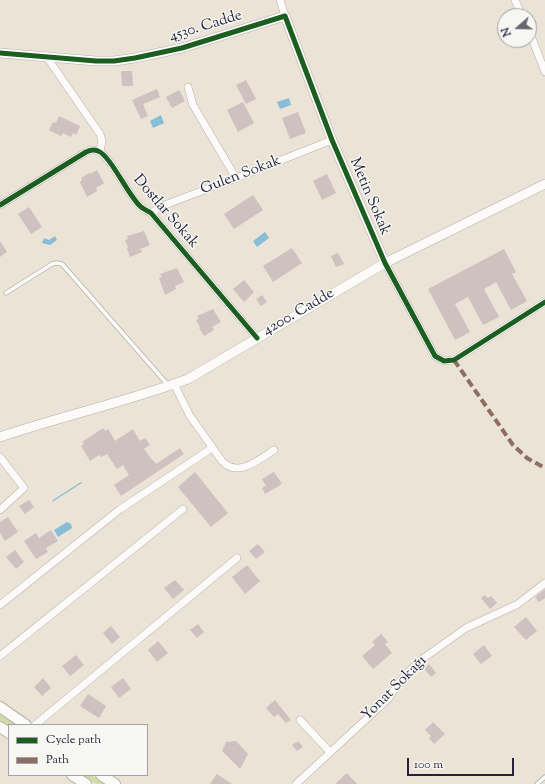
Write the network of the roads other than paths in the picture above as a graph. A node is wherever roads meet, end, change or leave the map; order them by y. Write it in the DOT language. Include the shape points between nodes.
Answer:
graph roads {
  1 [pos="280,0"];
  2 [pos="285,16"];
  3 [pos="536,48"];
  4 [pos="0,52"];
  5 [pos="46,56"];
  6 [pos="545,72"];
  7 [pos="188,87"];
  8 [pos="332,140"];
  9 [pos="100,151"];
  10 [pos="236,178"];
  11 [pos="545,184"];
  12 [pos="0,204"];
  13 [pos="151,212"];
  14 [pos="384,263"];
  15 [pos="6,293"];
  16 [pos="545,302"];
  17 [pos="257,338"];
  18 [pos="171,385"];
  19 [pos="0,437"];
  20 [pos="212,448"];
  21 [pos="274,450"];
  22 [pos="0,457"];
  23 [pos="183,509"];
  24 [pos="0,510"];
  25 [pos="237,558"];
  26 [pos="545,582"];
  27 [pos="0,605"];
  28 [pos="0,656"];
  29 [pos="0,707"];
  30 [pos="300,720"];
  31 [pos="25,724"];
  32 [pos="37,724"];
  33 [pos="330,752"];
  34 [pos="74,776"];
  35 [pos="103,776"];
  36 [pos="545,777"];
  37 [pos="86,784"];
  38 [pos="115,784"];
  39 [pos="296,784"];
  40 [pos="537,784"];
  1 -- 2 [label="street"];
  2 -- 5 [label="main road, 4530. Cadde" via="182,48 135,58 96,61"];
  2 -- 8 [label="main road"];
  3 -- 6 [label="street"];
  4 -- 5 [label="main road, 4530. Cadde"];
  5 -- 9 [label="street" via="100,134"];
  7 -- 10 [label="street" via="193,105"];
  8 -- 10 [label="street, Gulen Sokak"];
  8 -- 14 [label="main road, Metin Sokak"];
  9 -- 12 [label="street" via="94,149 86,152"];
  9 -- 13 [label="street, Dostlar Sokak" via="133,198 141,207"];
  10 -- 13 [label="street, Gulen Sokak"];
  11 -- 14 [label="main road, 4200. Cadde"];
  13 -- 17 [label="street, Dostlar Sokak"];
  14 -- 16 [label="street" via="435,356 444,361 454,360"];
  14 -- 17 [label="main road, 4200. Cadde"];
  15 -- 18 [label="lane" via="52,264 62,264"];
  17 -- 18 [label="main road, 4200. Cadde" via="188,379"];
  18 -- 19 [label="main road, 4200. Cadde"];
  18 -- 20 [label="street"];
  20 -- 21 [label="street" via="225,464 236,469"];
  20 -- 27 [label="street" via="119,510"];
  22 -- 24 [label="street" via="24,488"];
  23 -- 28 [label="street"];
  25 -- 32 [label="street"];
  26 -- 33 [label="street, Yonat Sokağı" via="518,604 466,628 422,660 408,672 389,698"];
  29 -- 31 [label="main road"];
  30 -- 33 [label="street"];
  33 -- 39 [label="street, Yonat Sokağı"];
  34 -- 37 [label="main road"];
  35 -- 38 [label="main road"];
  36 -- 40 [label="lane"];
}
